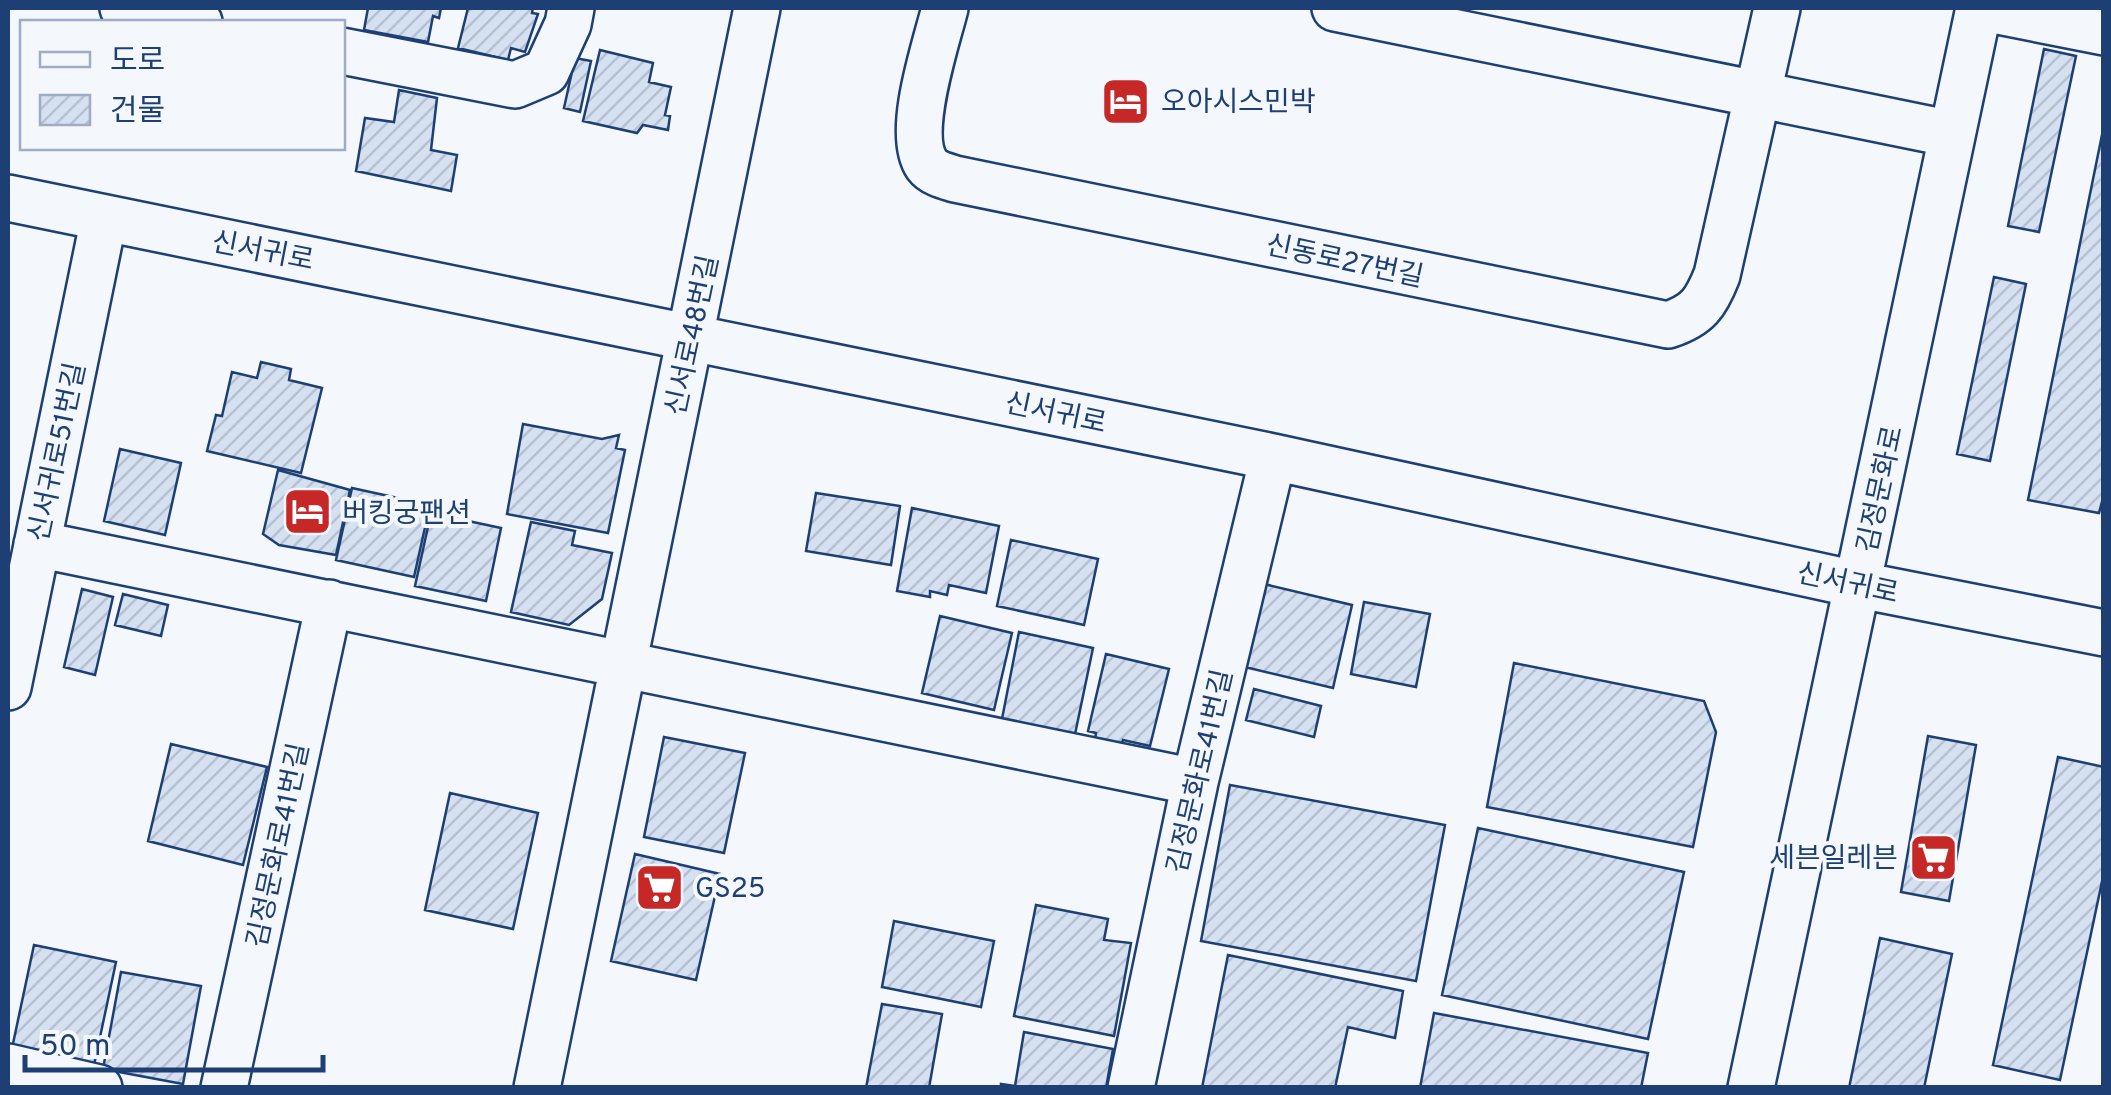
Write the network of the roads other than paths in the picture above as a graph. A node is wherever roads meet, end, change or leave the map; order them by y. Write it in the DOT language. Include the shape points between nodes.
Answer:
graph roads {
  1 [pos="123,8"];
  2 [pos="571,8"];
  3 [pos="757,8"];
  4 [pos="945,8"];
  5 [pos="1335,8"];
  6 [pos="1778,8"];
  7 [pos="1981,8"];
  8 [pos="188,20"];
  9 [pos="2104,32"];
  10 [pos="345,52"];
  11 [pos="1760,93"];
  12 [pos="1952,134"];
  13 [pos="8,198"];
  14 [pos="104,218"];
  15 [pos="690,336"];
  16 [pos="1273,456"];
  17 [pos="37,544"];
  18 [pos="1860,585"];
  19 [pos="329,603"];
  20 [pos="2104,633"];
  21 [pos="624,663"];
  22 [pos="8,687"];
  23 [pos="1195,782"];
  24 [pos="8,1068"];
  25 [pos="99,1088"];
  26 [pos="224,1088"];
  27 [pos="538,1088"];
  28 [pos="1131,1088"];
  29 [pos="1751,1088"];
  1 -- 8 [label="street"];
  2 -- 10 [label="street" via="546,72 515,85"];
  3 -- 15 [label="street, 신서로48번길"];
  4 -- 11 [label="street, 신동로27번길" via="919,133 924,161 936,172 1668,325 1706,304 1718,276"];
  5 -- 11 [label="street"];
  6 -- 11 [label="street, 신동로27번길"];
  7 -- 9 [label="street"];
  7 -- 12 [label="street, 김정문화로"];
  11 -- 12 [label="street"];
  12 -- 18 [label="street, 김정문화로"];
  13 -- 14 [label="street, 신서귀로"];
  14 -- 15 [label="street, 신서귀로"];
  14 -- 17 [label="street, 신서귀로51번길"];
  15 -- 16 [label="street, 신서귀로"];
  15 -- 21 [label="street, 신서로48번길"];
  16 -- 18 [label="street, 신서귀로"];
  16 -- 23 [label="street, 김정문화로41번길"];
  17 -- 19 [label="street"];
  17 -- 22 [label="street, 신서귀로51번길"];
  18 -- 20 [label="street, 신서귀로"];
  18 -- 29 [label="street, 김정문화로"];
  19 -- 21 [label="street"];
  19 -- 26 [label="street, 김정문화로41번길"];
  21 -- 23 [label="street"];
  21 -- 27 [label="street, 신서로48번길"];
  23 -- 28 [label="street, 김정문화로41번길"];
  24 -- 25 [label="street"];
}
